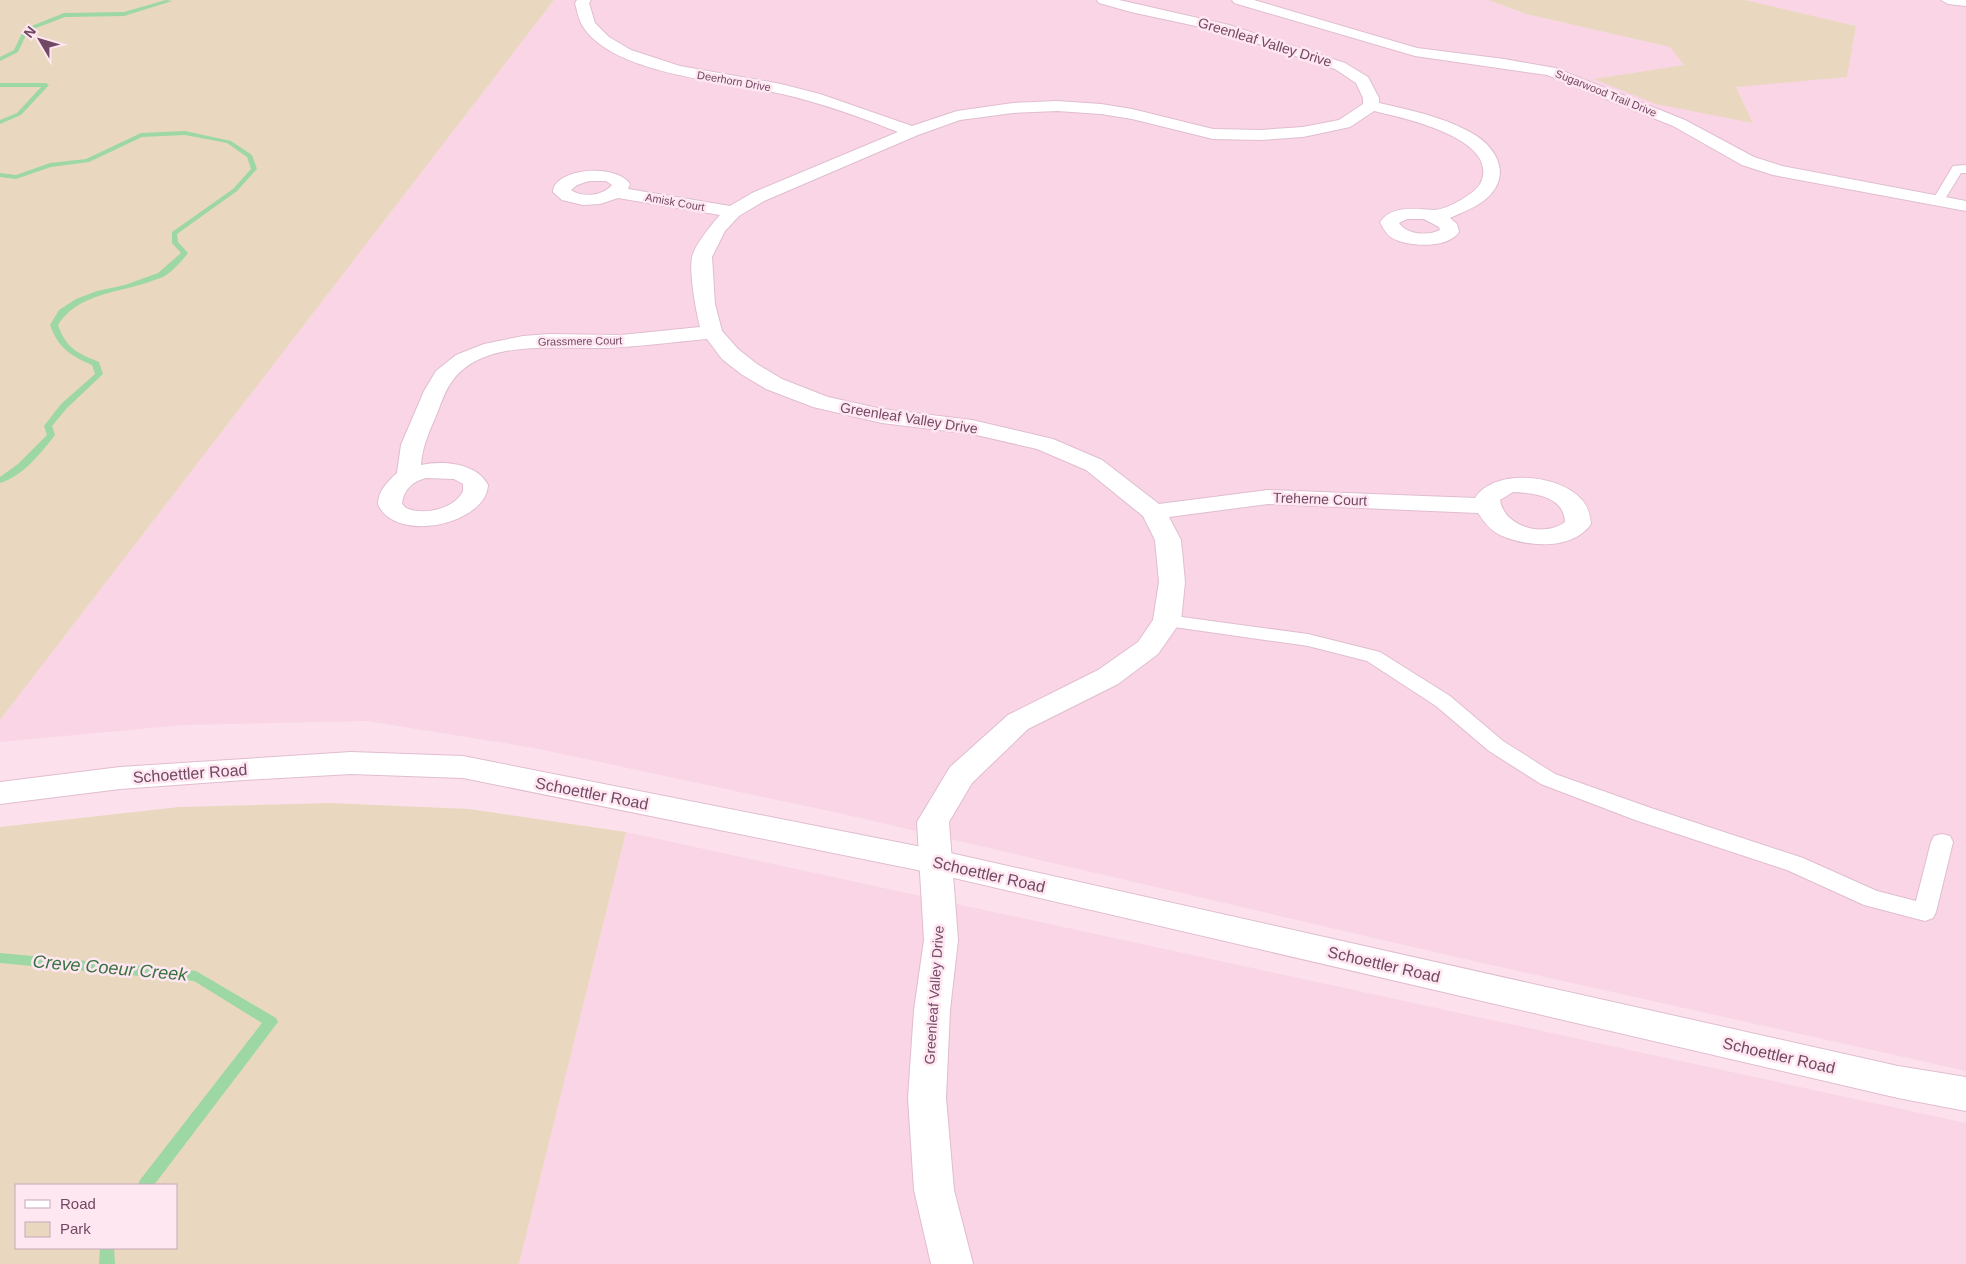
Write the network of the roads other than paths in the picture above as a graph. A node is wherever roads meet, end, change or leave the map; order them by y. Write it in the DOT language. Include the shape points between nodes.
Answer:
graph roads {
  1 [pos="584,0"];
  2 [pos="1104,0"];
  3 [pos="1239,0"];
  4 [pos="1948,0"];
  5 [pos="1966,2"];
  6 [pos="1371,106"];
  7 [pos="912,132"];
  8 [pos="1966,169"];
  9 [pos="617,192"];
  10 [pos="1938,201"];
  11 [pos="1966,206"];
  12 [pos="734,212"];
  13 [pos="1435,217"];
  14 [pos="712,332"];
  15 [pos="410,475"];
  16 [pos="1486,506"];
  17 [pos="1154,512"];
  18 [pos="1167,620"];
  19 [pos="0,793"];
  20 [pos="1942,842"];
  21 [pos="937,862"];
  22 [pos="1966,1094"];
  23 [pos="952,1264"];
  1 -- 7 [label="street, Deerhorn Drive" via="588,24 617,48 636,56 684,72 811,97 872,115"];
  2 -- 6 [label="street, Greenleaf Valley Drive" via="1224,28 1315,56 1363,80 1370,93"];
  3 -- 10 [label="street, Sugarwood Trail Drive" via="1415,52 1550,71 1679,123 1748,161 1778,171"];
  4 -- 5 [label="street"];
  6 -- 7 [label="street, Greenleaf Valley Drive" via="1344,124 1279,135 1213,134 1132,114 1057,106 966,115"];
  6 -- 13 [label="street" via="1432,120 1455,130 1483,151 1493,164 1492,182 1483,192 1470,202"];
  7 -- 12 [label="street, Greenleaf Valley Drive" via="758,197"];
  8 -- 10 [label="lane" via="1957,169"];
  9 -- 12 [label="street, Amisk Court"];
  10 -- 11 [label="street, Sugarwood Trail Drive"];
  12 -- 14 [label="street, Greenleaf Valley Drive" via="717,228 702,257 705,304"];
  14 -- 15 [label="street, Grassmere Court" via="638,340 514,343 461,362 445,375 435,392 410,451"];
  14 -- 17 [label="street, Greenleaf Valley Drive" via="730,354 774,384 821,402 882,416 972,427 1045,444 1094,465"];
  16 -- 17 [label="street, Treherne Court" via="1268,497"];
  17 -- 18 [label="street, Greenleaf Valley Drive" via="1168,540 1172,582"];
  18 -- 20 [label="lane" via="1308,640 1373,656 1443,701 1496,746 1548,779 1796,864 1872,899 1925,912"];
  18 -- 21 [label="street, Greenleaf Valley Drive" via="1148,648 1108,677 1018,722 962,775 933,822"];
  19 -- 21 [label="street, Schoettler Road" via="120,778 244,769 351,763 463,767"];
  21 -- 22 [label="street, Schoettler Road" via="1878,1078"];
  21 -- 23 [label="street, Greenleaf Valley Drive" via="941,940 932,1010 927,1098 934,1190"];
}
